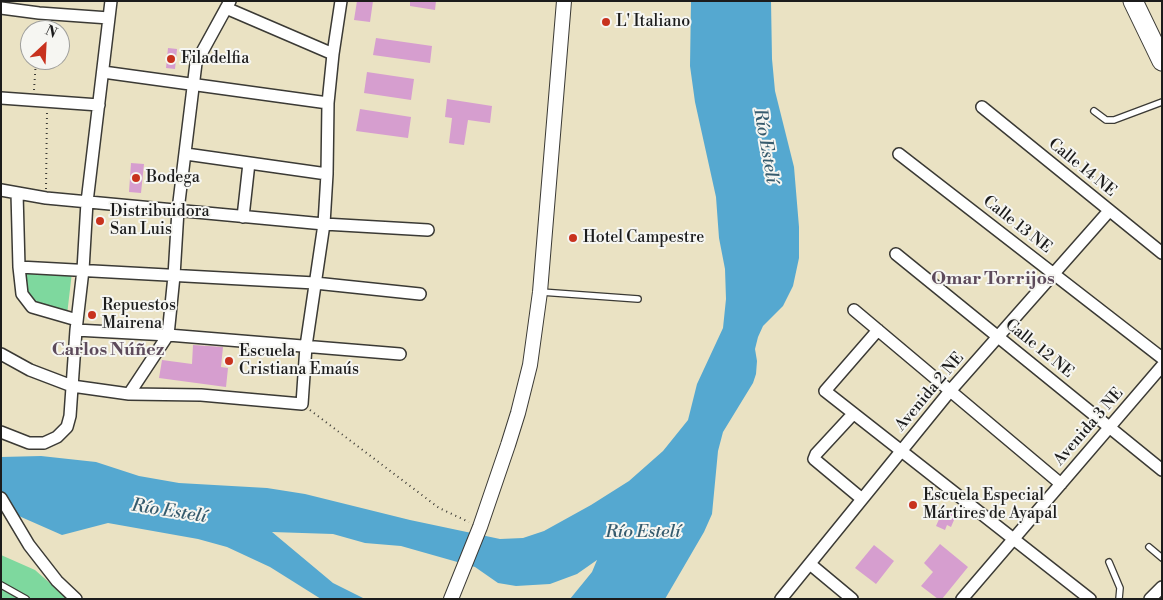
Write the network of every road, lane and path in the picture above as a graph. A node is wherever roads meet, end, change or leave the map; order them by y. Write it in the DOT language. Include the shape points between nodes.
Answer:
graph roads {
  1 [pos="111,1"];
  2 [pos="341,1"];
  3 [pos="564,1"];
  4 [pos="1133,1"];
  5 [pos="228,5"];
  6 [pos="1,8"];
  7 [pos="109,18"];
  8 [pos="1161,53"];
  9 [pos="333,54"];
  10 [pos="36,70"];
  11 [pos="103,72"];
  12 [pos="194,84"];
  13 [pos="1,98"];
  14 [pos="34,100"];
  15 [pos="48,101"];
  16 [pos="1162,102"];
  17 [pos="328,103"];
  18 [pos="99,105"];
  19 [pos="982,107"];
  20 [pos="1094,111"];
  21 [pos="186,154"];
  22 [pos="899,154"];
  23 [pos="249,163"];
  24 [pos="327,174"];
  25 [pos="1,190"];
  26 [pos="17,193"];
  27 [pos="46,198"];
  28 [pos="87,202"];
  29 [pos="178,210"];
  30 [pos="1109,211"];
  31 [pos="244,217"];
  32 [pos="324,224"];
  33 [pos="428,230"];
  34 [pos="896,254"];
  35 [pos="1162,254"];
  36 [pos="19,267"];
  37 [pos="83,270"];
  38 [pos="1054,274"];
  39 [pos="174,276"];
  40 [pos="315,284"];
  41 [pos="540,292"];
  42 [pos="420,294"];
  43 [pos="638,299"];
  44 [pos="854,310"];
  45 [pos="77,325"];
  46 [pos="878,330"];
  47 [pos="168,335"];
  48 [pos="998,337"];
  49 [pos="306,346"];
  50 [pos="1,354"];
  51 [pos="400,354"];
  52 [pos="1162,358"];
  53 [pos="1162,366"];
  54 [pos="72,386"];
  55 [pos="950,391"];
  56 [pos="129,394"];
  57 [pos="302,404"];
  58 [pos="853,414"];
  59 [pos="1110,428"];
  60 [pos="1,432"];
  61 [pos="901,451"];
  62 [pos="1162,470"];
  63 [pos="1061,484"];
  64 [pos="1,498"];
  65 [pos="862,499"];
  66 [pos="480,527"];
  67 [pos="1013,538"];
  68 [pos="1148,547"];
  69 [pos="1162,558"];
  70 [pos="1109,562"];
  71 [pos="810,564"];
  72 [pos="1,585"];
  73 [pos="1162,587"];
  74 [pos="452,597"];
  75 [pos="965,598"];
  76 [pos="26,599"];
  77 [pos="76,599"];
  78 [pos="781,599"];
  79 [pos="852,599"];
  80 [pos="1090,599"];
  81 [pos="1119,599"];
  82 [pos="1150,599"];
  1 -- 7 [label="street"];
  2 -- 9 [label="street"];
  3 -- 41 [label="street"];
  4 -- 8 [label="highway"];
  5 -- 9 [label="street"];
  5 -- 12 [label="street" via="196,63"];
  6 -- 7 [label="street"];
  7 -- 11 [label="street"];
  9 -- 17 [label="street"];
  10 -- 14 [label="path"];
  11 -- 12 [label="street"];
  11 -- 18 [label="street"];
  12 -- 17 [label="street"];
  12 -- 21 [label="street"];
  13 -- 14 [label="street"];
  14 -- 15 [label="street"];
  15 -- 18 [label="street"];
  15 -- 27 [label="path"];
  16 -- 20 [label="lane" via="1114,120 1106,120"];
  17 -- 24 [label="street"];
  18 -- 28 [label="street"];
  19 -- 30 [label="street, Calle 14 NE"];
  21 -- 23 [label="street"];
  21 -- 29 [label="street"];
  22 -- 38 [label="street, Calle 13 NE"];
  23 -- 24 [label="street"];
  23 -- 31 [label="street"];
  24 -- 32 [label="street"];
  25 -- 26 [label="street"];
  26 -- 27 [label="street"];
  26 -- 36 [label="street"];
  27 -- 28 [label="street"];
  28 -- 29 [label="street"];
  28 -- 37 [label="street"];
  29 -- 31 [label="street"];
  29 -- 39 [label="street"];
  30 -- 35 [label="street, Calle 14 NE"];
  30 -- 38 [label="street, Avenida 2 NE"];
  31 -- 32 [label="street"];
  32 -- 33 [label="street"];
  32 -- 40 [label="street"];
  34 -- 48 [label="street, Calle 12 NE"];
  36 -- 37 [label="street"];
  36 -- 45 [label="street" via="22,294 32,307"];
  37 -- 39 [label="street"];
  37 -- 45 [label="street"];
  38 -- 48 [label="street, Avenida 2 NE"];
  38 -- 52 [label="street, Calle 13 NE"];
  39 -- 40 [label="street"];
  39 -- 47 [label="street"];
  40 -- 42 [label="street"];
  40 -- 49 [label="street"];
  41 -- 43 [label="lane"];
  41 -- 66 [label="street" via="526,386"];
  44 -- 46 [label="street"];
  45 -- 47 [label="street"];
  45 -- 54 [label="street"];
  46 -- 55 [label="street"];
  46 -- 58 [label="street" via="825,391"];
  47 -- 49 [label="street"];
  47 -- 56 [label="street"];
  48 -- 55 [label="street, Avenida 2 NE"];
  48 -- 59 [label="street, Calle 12 NE"];
  49 -- 51 [label="street"];
  49 -- 57 [label="street"];
  50 -- 54 [label="street" via="30,370"];
  53 -- 59 [label="street, Avenida 3 NE"];
  54 -- 56 [label="street"];
  54 -- 60 [label="street" via="70,416 57,437 44,443 29,443"];
  55 -- 61 [label="street, Avenida 2 NE"];
  55 -- 63 [label="street"];
  56 -- 57 [label="street" via="201,395"];
  57 -- 66 [label="path" via="439,508"];
  58 -- 61 [label="street"];
  58 -- 65 [label="street" via="814,459"];
  59 -- 62 [label="street, Calle 12 NE"];
  59 -- 63 [label="street, Avenida 3 NE"];
  61 -- 65 [label="street, Avenida 2 NE"];
  61 -- 67 [label="street"];
  63 -- 67 [label="street, Avenida 3 NE"];
  64 -- 77 [label="street" via="30,545 56,580"];
  65 -- 71 [label="street, Avenida 2 NE"];
  66 -- 74 [label="street"];
  67 -- 75 [label="street, Avenida 3 NE"];
  67 -- 80 [label="street"];
  68 -- 69 [label="lane"];
  70 -- 81 [label="lane" via="1120,588"];
  71 -- 78 [label="street, Avenida 2 NE"];
  71 -- 79 [label="street"];
  72 -- 76 [label="lane"];
  73 -- 82 [label="street"];
}
